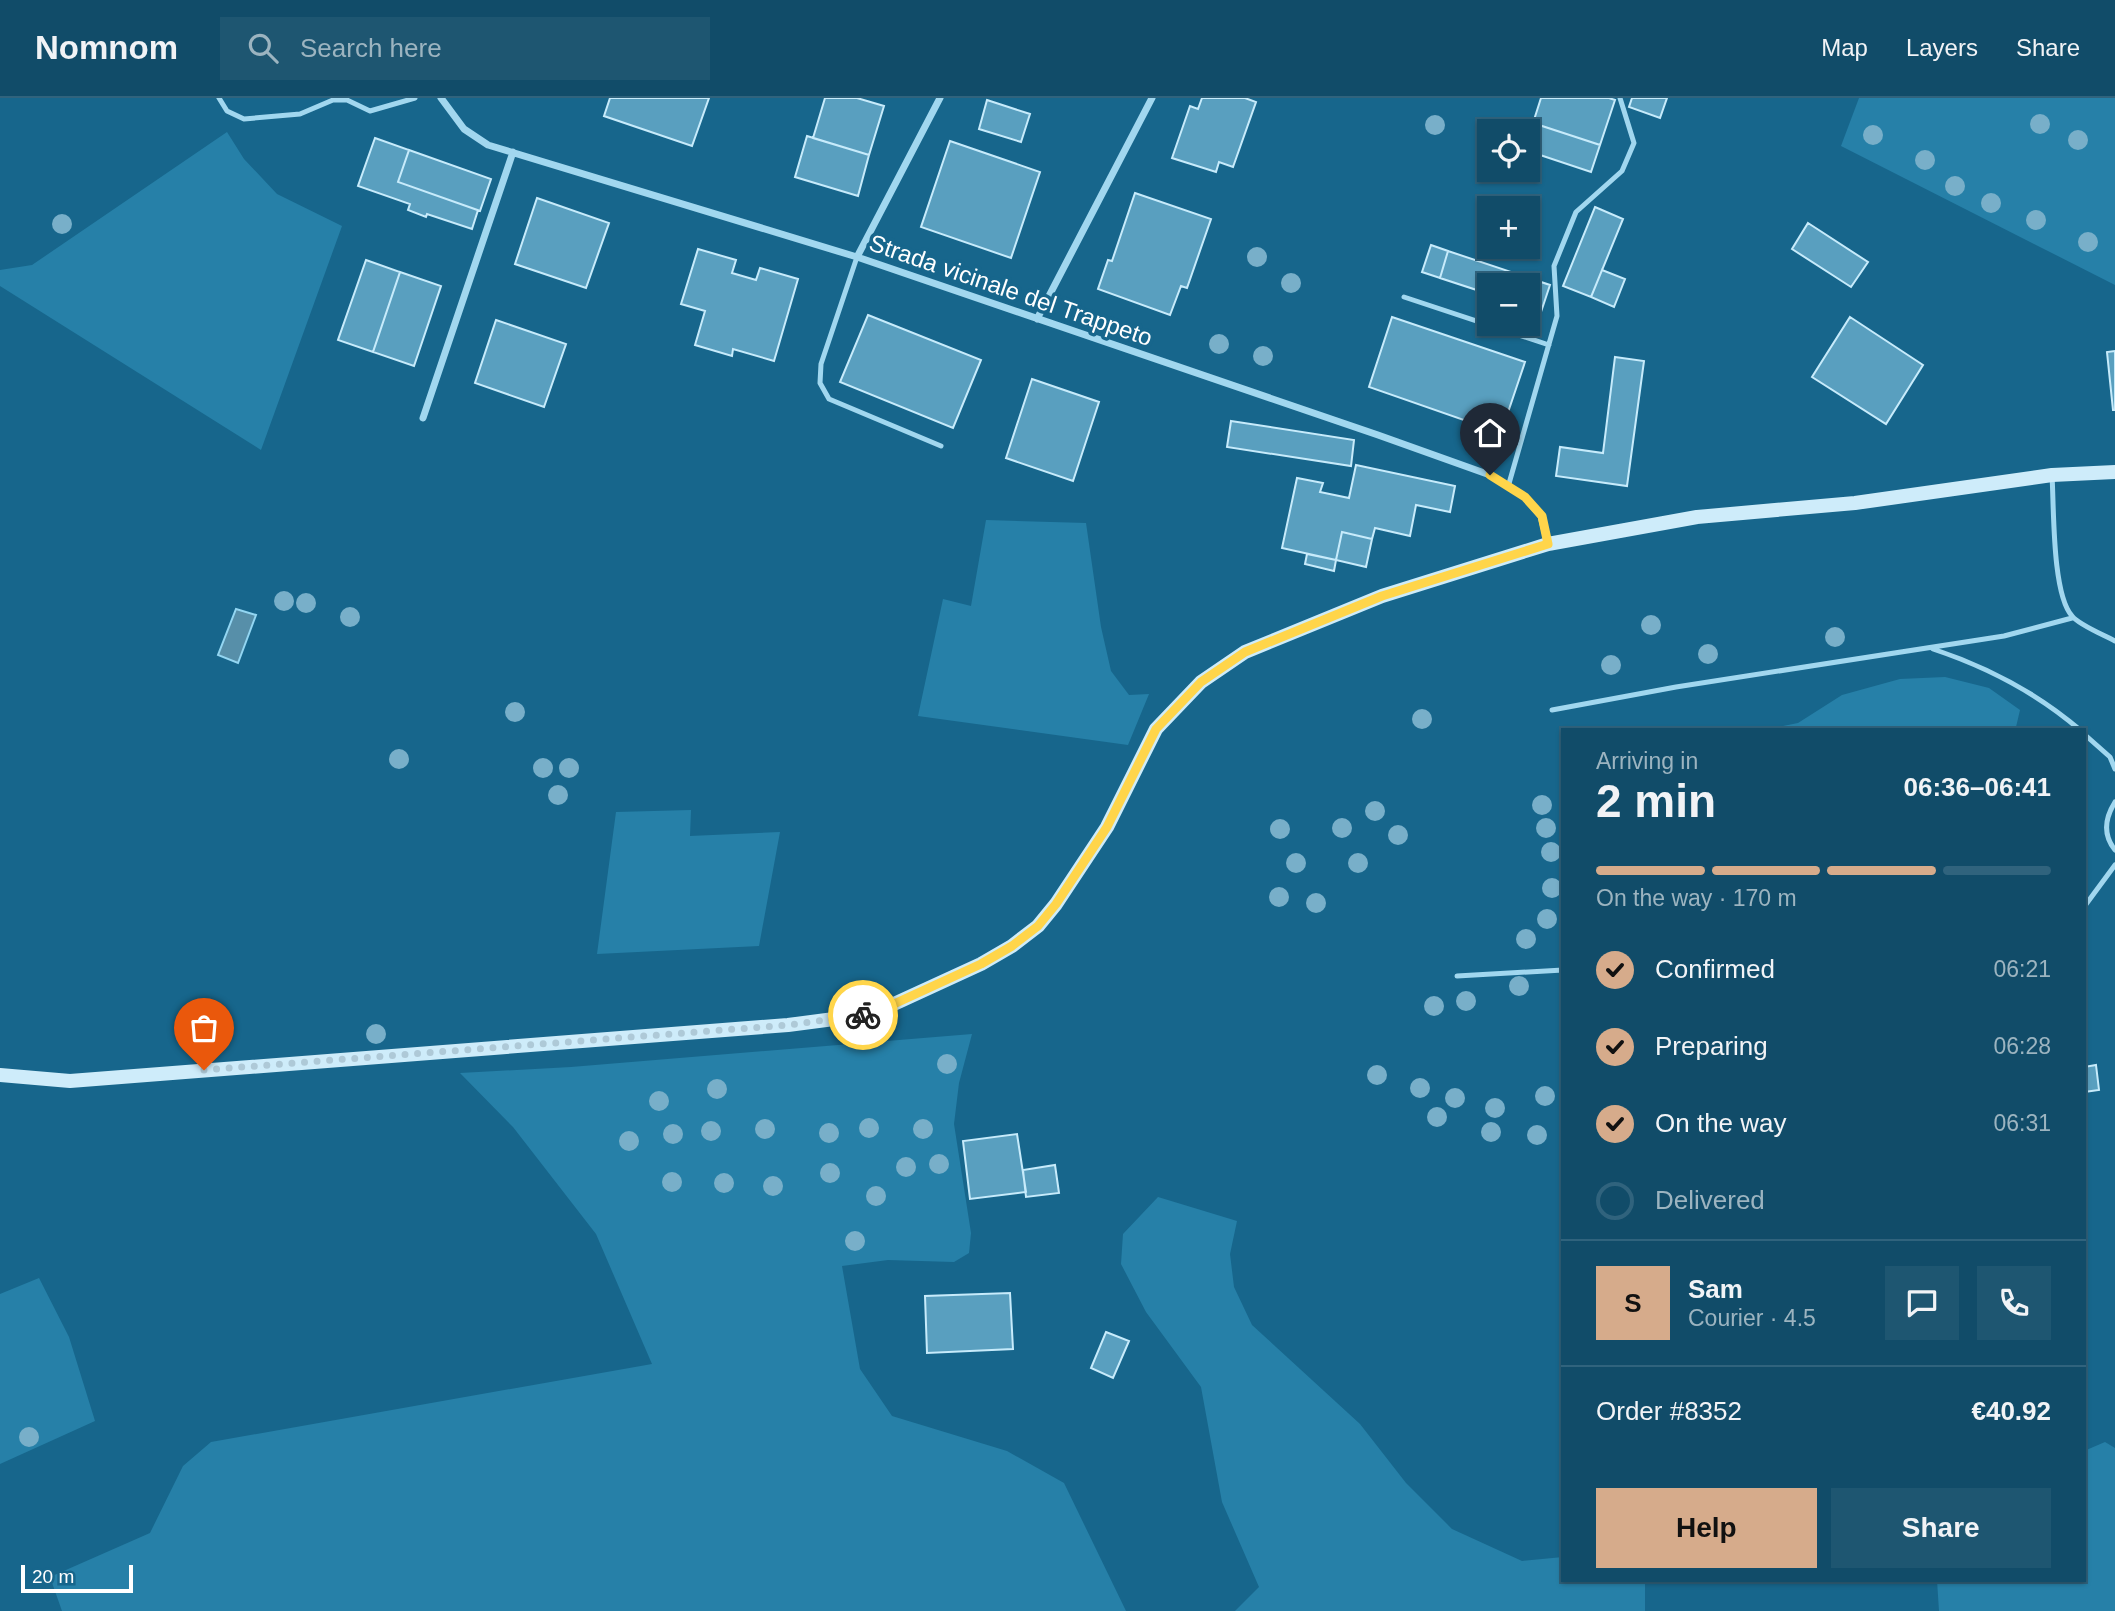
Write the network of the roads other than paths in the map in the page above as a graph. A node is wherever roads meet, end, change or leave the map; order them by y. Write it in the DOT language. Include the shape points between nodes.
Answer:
graph roads {
  1 [pos="219,98"];
  2 [pos="415,98"];
  3 [pos="441,98"];
  4 [pos="940,98"];
  5 [pos="1152,98"];
  6 [pos="1620,98"];
  7 [pos="513,152"];
  8 [pos="857,257"];
  9 [pos="1404,297"];
  10 [pos="1037,319"];
  11 [pos="1549,345"];
  12 [pos="423,418"];
  13 [pos="941,446"];
  14 [pos="2115,471"];
  15 [pos="2052,475"];
  16 [pos="1508,486"];
  17 [pos="1548,544"];
  18 [pos="2072,618"];
  19 [pos="2115,641"];
  20 [pos="1930,648"];
  21 [pos="1552,710"];
  22 [pos="2078,728"];
  23 [pos="2086,736"];
  24 [pos="2115,769"];
  25 [pos="2115,802"];
  26 [pos="2115,850"];
  27 [pos="2115,865"];
  28 [pos="2086,904"];
  29 [pos="1561,970"];
  30 [pos="1457,976"];
  31 [pos="0,1075"];
  1 -- 2 [label="lane" via="227,111 244,119 300,114 333,100 347,100 370,110"];
  3 -- 7 [label="street, Strada vicinale del Trappeto" via="464,129 488,145"];
  4 -- 8 [label="street"];
  5 -- 10 [label="street"];
  6 -- 11 [label="lane" via="1634,143 1622,171 1576,212 1554,266 1557,316"];
  7 -- 8 [label="street, Strada vicinale del Trappeto"];
  7 -- 12 [label="street"];
  8 -- 10 [label="street, Strada vicinale del Trappeto"];
  8 -- 13 [label="lane" via="821,365 820,383 829,399"];
  9 -- 11 [label="lane"];
  10 -- 16 [label="street, Strada vicinale del Trappeto" via="1378,435 1490,475"];
  11 -- 16 [label="lane"];
  14 -- 15 [label="street"];
  15 -- 17 [label="street" via="1855,503 1696,517"];
  15 -- 18 [label="lane" via="2062,598"];
  16 -- 17 [label="street, Strada vicinale del Trappeto" via="1542,516"];
  17 -- 31 [label="street" via="1382,596 1245,652 1201,682 1156,729 1107,827 1038,926 981,964 872,1014 788,1025 71,1081"];
  18 -- 19 [label="lane"];
  18 -- 20 [label="lane" via="2004,636"];
  20 -- 21 [label="lane"];
  20 -- 22 [label="lane" via="1970,661 2018,686"];
  23 -- 24 [label="lane" via="2110,757"];
  25 -- 26 [label="lane" via="2106,823"];
  27 -- 28 [label="lane"];
  29 -- 30 [label="lane"];
}
